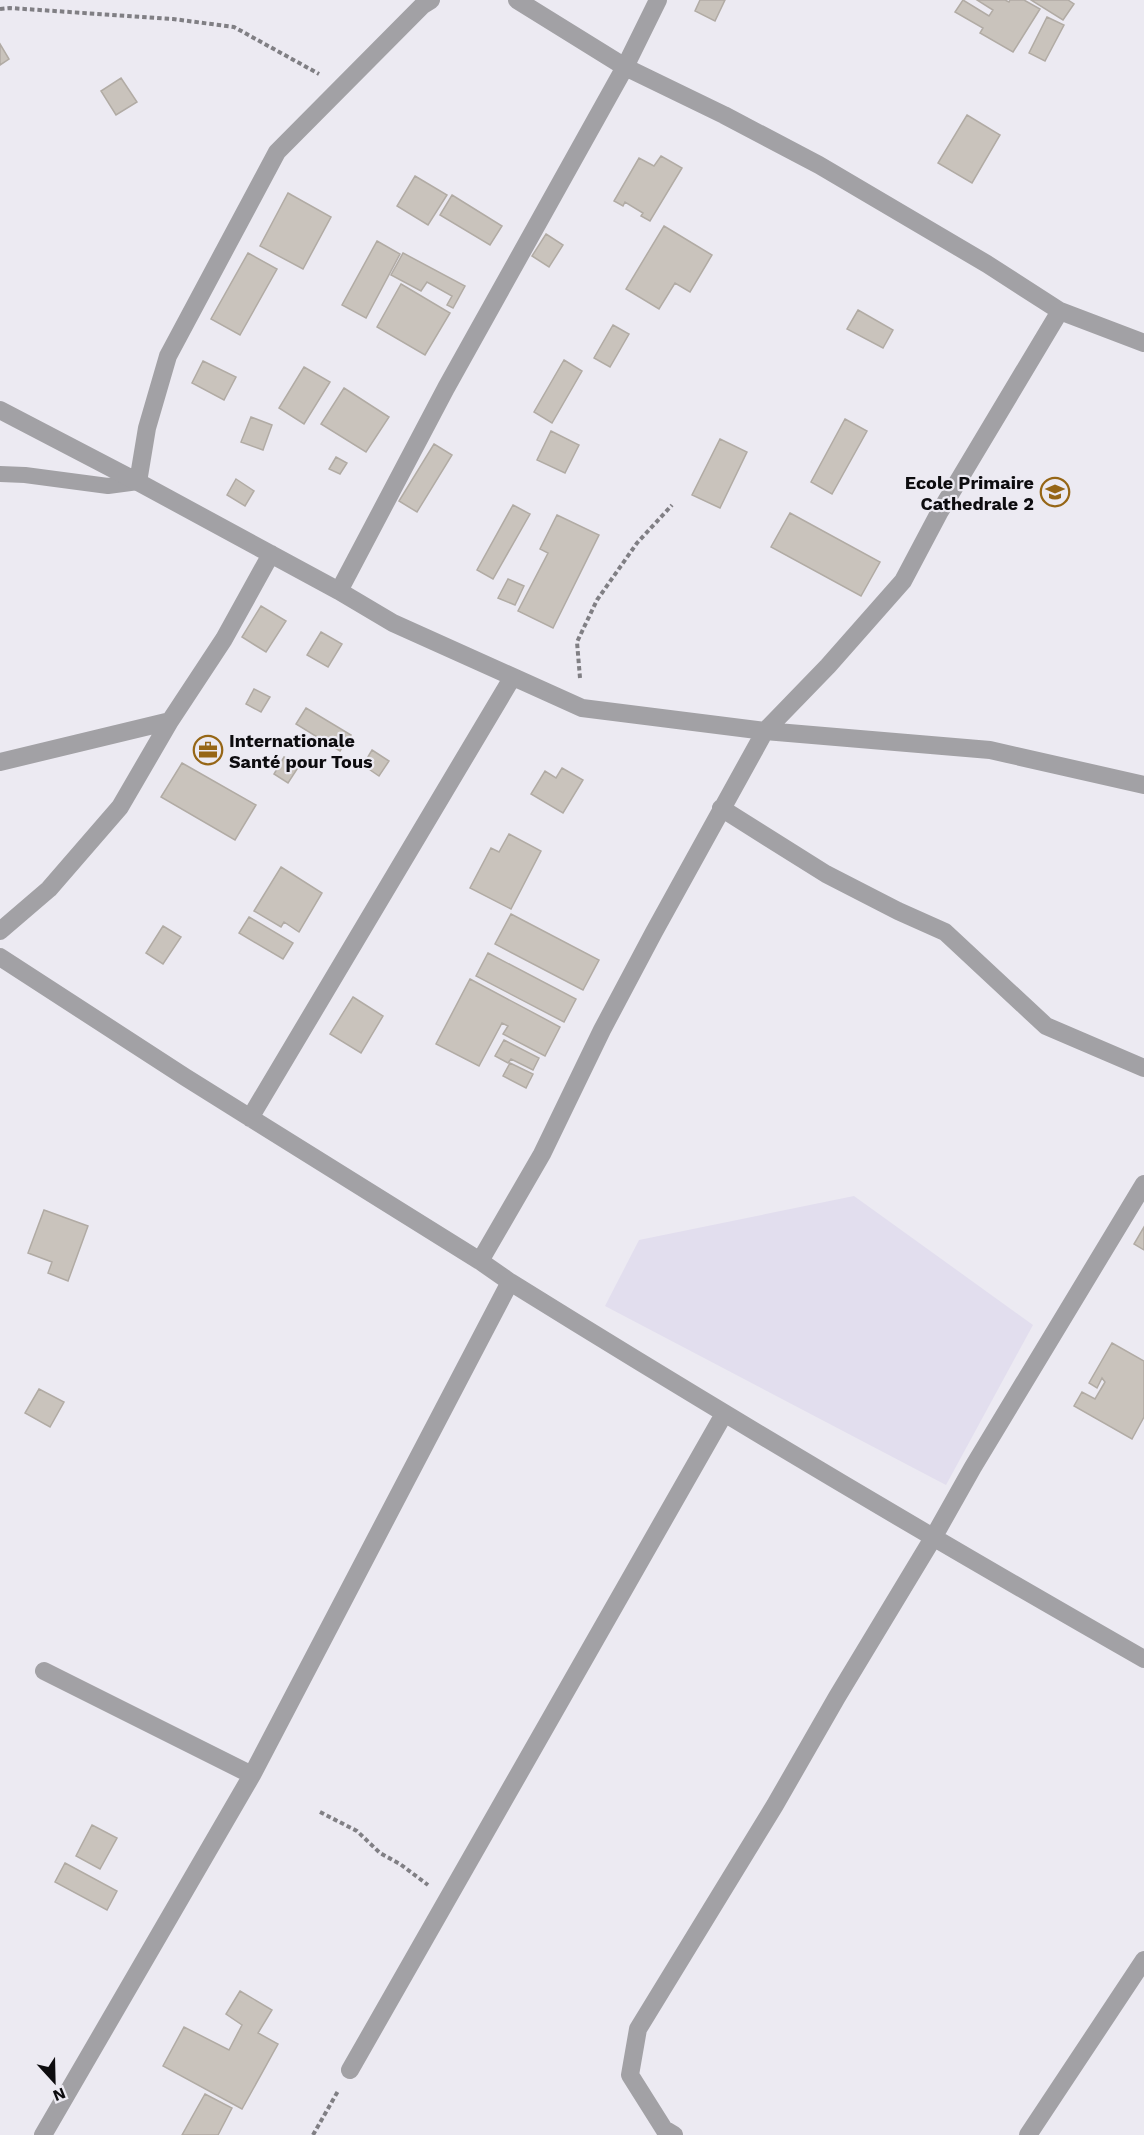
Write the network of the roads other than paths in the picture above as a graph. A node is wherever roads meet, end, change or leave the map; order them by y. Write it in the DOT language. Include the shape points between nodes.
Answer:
graph roads {
  1 [pos="431,0"];
  2 [pos="517,0"];
  3 [pos="658,0"];
  4 [pos="625,67"];
  5 [pos="1060,311"];
  6 [pos="1144,343"];
  7 [pos="0,410"];
  8 [pos="0,474"];
  9 [pos="138,482"];
  10 [pos="271,554"];
  11 [pos="339,591"];
  12 [pos="512,678"];
  13 [pos="170,721"];
  14 [pos="765,730"];
  15 [pos="0,762"];
  16 [pos="1144,785"];
  17 [pos="721,808"];
  18 [pos="0,931"];
  19 [pos="0,957"];
  20 [pos="1144,1068"];
  21 [pos="250,1118"];
  22 [pos="1144,1184"];
  23 [pos="480,1261"];
  24 [pos="510,1282"];
  25 [pos="724,1414"];
  26 [pos="933,1538"];
  27 [pos="1144,1659"];
  28 [pos="44,1671"];
  29 [pos="252,1775"];
  30 [pos="1144,1960"];
  31 [pos="350,2070"];
  32 [pos="43,2135"];
  33 [pos="674,2135"];
  34 [pos="1028,2135"];
  1 -- 9 [label="street" via="277,152 168,356 147,428"];
  2 -- 4 [label="street"];
  3 -- 4 [label="street"];
  4 -- 5 [label="street" via="819,165"];
  4 -- 11 [label="street" via="457,368"];
  5 -- 6 [label="street"];
  5 -- 14 [label="street" via="939,513 903,581"];
  7 -- 9 [label="street"];
  8 -- 9 [label="lane" via="108,486"];
  9 -- 10 [label="street"];
  10 -- 11 [label="street"];
  10 -- 13 [label="street" via="224,639"];
  11 -- 12 [label="street" via="393,623"];
  12 -- 14 [label="street" via="582,708"];
  12 -- 21 [label="street"];
  13 -- 15 [label="street"];
  13 -- 18 [label="street" via="120,807 49,889"];
  14 -- 16 [label="street" via="990,750"];
  14 -- 17 [label="street"];
  17 -- 20 [label="street" via="826,874 945,932 1046,1026"];
  17 -- 23 [label="street" via="602,1030 542,1154"];
  19 -- 21 [label="street"];
  21 -- 23 [label="street"];
  22 -- 26 [label="street"];
  23 -- 24 [label="street"];
  24 -- 25 [label="street"];
  24 -- 29 [label="street"];
  25 -- 26 [label="street"];
  25 -- 31 [label="street"];
  26 -- 27 [label="street"];
  26 -- 33 [label="street" via="638,2029 630,2075 664,2129"];
  28 -- 29 [label="street"];
  29 -- 32 [label="street"];
  30 -- 34 [label="street"];
}
